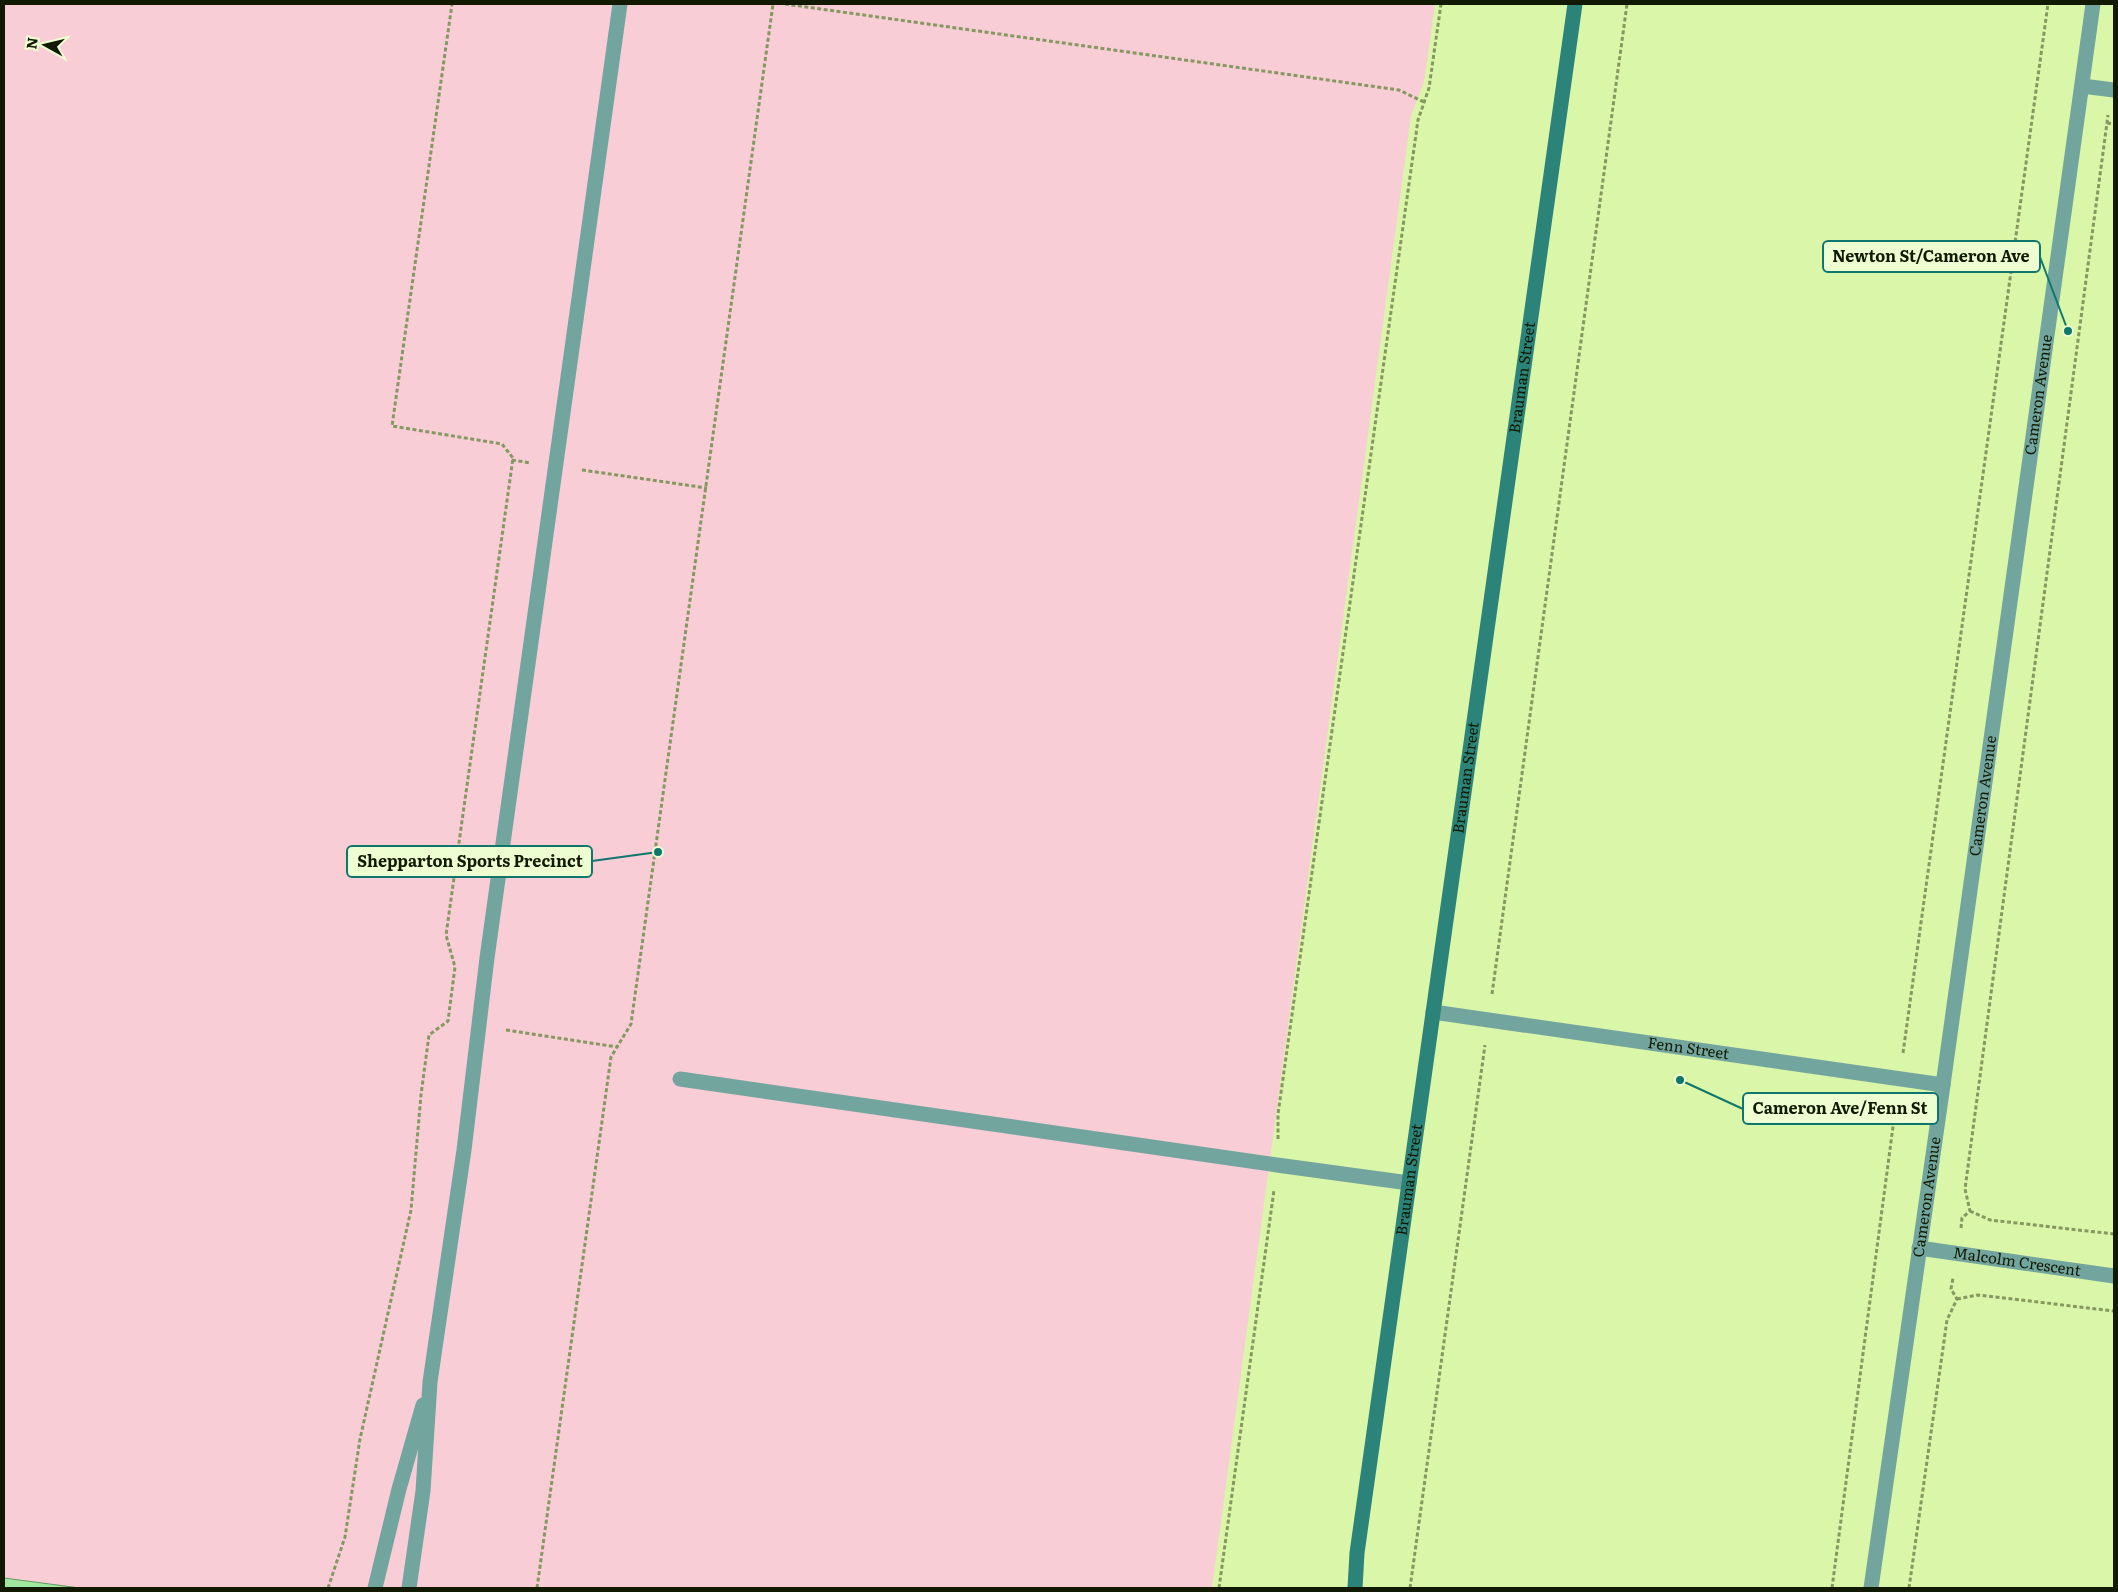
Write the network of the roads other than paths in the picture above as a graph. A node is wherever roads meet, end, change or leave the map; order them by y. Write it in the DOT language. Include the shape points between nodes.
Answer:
graph roads {
  1 [pos="620,4"];
  2 [pos="1575,4"];
  3 [pos="2093,4"];
  4 [pos="2082,86"];
  5 [pos="2113,90"];
  6 [pos="1433,1012"];
  7 [pos="680,1080"];
  8 [pos="1943,1085"];
  9 [pos="1409,1182"];
  10 [pos="1919,1248"];
  11 [pos="2114,1276"];
  12 [pos="430,1382"];
  13 [pos="1357,1553"];
  14 [pos="375,1588"];
  15 [pos="409,1588"];
  16 [pos="1350,1588"];
  17 [pos="1355,1588"];
  18 [pos="1871,1588"];
  1 -- 12 [label="street"];
  2 -- 6 [label="street, Brauman Street"];
  3 -- 4 [label="street, Cameron Avenue"];
  4 -- 5 [label="street"];
  4 -- 8 [label="street, Cameron Avenue"];
  6 -- 8 [label="street, Fenn Street"];
  6 -- 9 [label="street, Brauman Street"];
  7 -- 9 [label="street"];
  8 -- 10 [label="street, Cameron Avenue"];
  9 -- 13 [label="street, Brauman Street"];
  10 -- 11 [label="street, Malcolm Crescent"];
  10 -- 18 [label="street, Cameron Avenue"];
  12 -- 14 [label="street" via="396,1497"];
  12 -- 15 [label="street" via="423,1491"];
  13 -- 16 [label="street, Brauman Street"];
  13 -- 17 [label="street, Brauman Street"];
}
